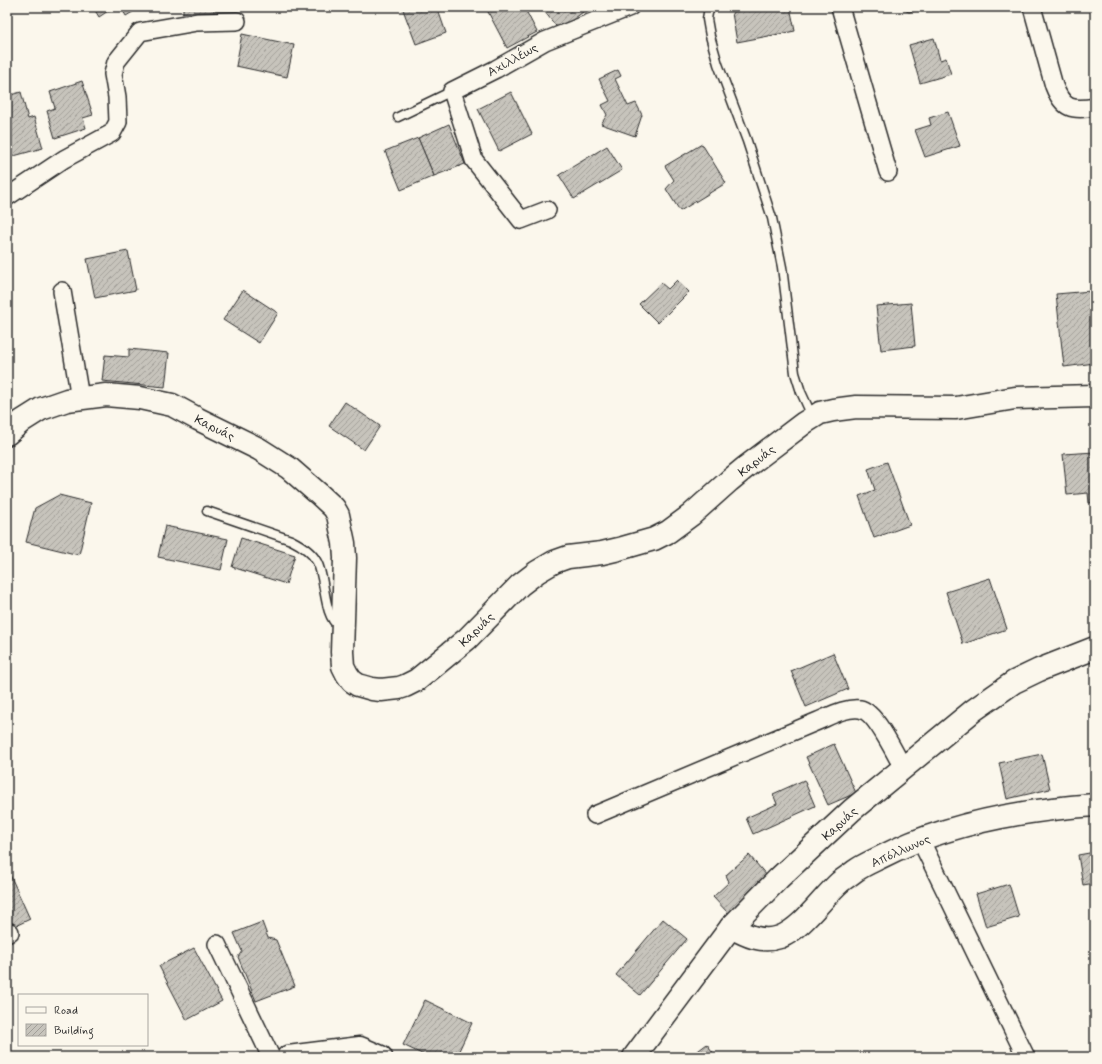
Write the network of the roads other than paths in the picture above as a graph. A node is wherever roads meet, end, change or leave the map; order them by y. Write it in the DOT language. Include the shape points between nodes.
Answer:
graph roads {
  1 [pos="630,7"];
  2 [pos="711,7"];
  3 [pos="840,7"];
  4 [pos="1032,7"];
  5 [pos="237,21"];
  6 [pos="452,91"];
  7 [pos="1095,107"];
  8 [pos="398,117"];
  9 [pos="888,172"];
  10 [pos="7,197"];
  11 [pos="547,210"];
  12 [pos="62,291"];
  13 [pos="1095,396"];
  14 [pos="80,398"];
  15 [pos="812,417"];
  16 [pos="7,434"];
  17 [pos="207,511"];
  18 [pos="343,627"];
  19 [pos="1095,648"];
  20 [pos="903,768"];
  21 [pos="1095,805"];
  22 [pos="595,815"];
  23 [pos="920,839"];
  24 [pos="731,928"];
  25 [pos="217,944"];
  26 [pos="271,1057"];
  27 [pos="288,1057"];
  28 [pos="381,1057"];
  29 [pos="634,1057"];
  30 [pos="1026,1057"];
  1 -- 6 [label="street, Αχιλλέως" via="545,41"];
  2 -- 15 [label="lane" via="707,19 718,64 772,218 782,268 796,373"];
  3 -- 9 [label="street"];
  4 -- 7 [label="street" via="1058,96 1072,108"];
  5 -- 10 [label="street" via="197,22 140,32 116,62 113,74 118,122 112,133 64,159"];
  6 -- 8 [label="lane, Αχιλλέως"];
  6 -- 11 [label="street" via="474,160 521,220"];
  12 -- 14 [label="street"];
  13 -- 15 [label="main road, Καρυάς" via="1015,398 956,408 850,407 827,410"];
  14 -- 16 [label="main road, Καρυάς" via="41,409"];
  14 -- 18 [label="main road, Καρυάς" via="106,395 140,398 172,405 259,449 289,468 334,508 338,515 345,558"];
  15 -- 18 [label="main road, Καρυάς" via="668,532 654,539 619,549 554,562 537,572 520,585 467,639 428,672 405,686 390,690 372,689 352,681 344,666"];
  17 -- 18 [label="lane" via="291,540 307,550 321,571 331,617 336,625"];
  19 -- 20 [label="main road, Καρυάς" via="1014,682 974,710"];
  20 -- 22 [label="street" via="880,727 864,710 858,709 818,721"];
  20 -- 24 [label="main road, Καρυάς" via="852,810 779,878"];
  21 -- 23 [label="main road, Απόλλωνος" via="1007,815"];
  23 -- 24 [label="main road, Απόλλωνος" via="857,870 840,882 798,926 784,935 774,938 753,938"];
  23 -- 30 [label="street"];
  24 -- 29 [label="main road, Καρυάς"];
  25 -- 26 [label="street"];
  27 -- 28 [label="main road" via="360,1048"];
}
